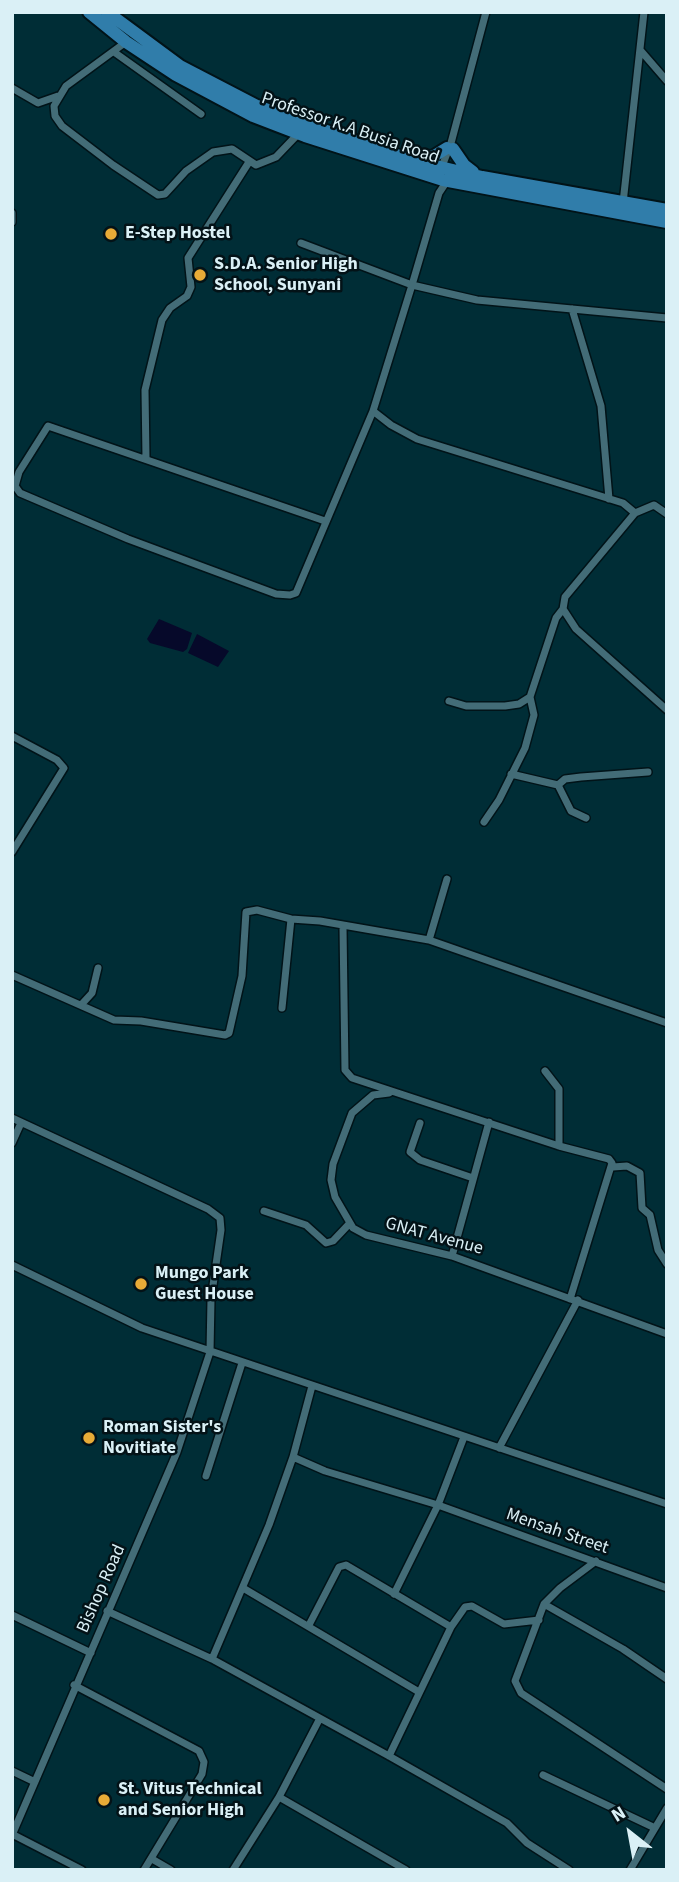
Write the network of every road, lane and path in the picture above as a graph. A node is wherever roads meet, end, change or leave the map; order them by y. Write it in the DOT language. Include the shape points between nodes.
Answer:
graph roads {
  1 [pos="89,12"];
  2 [pos="107,12"];
  3 [pos="486,12"];
  4 [pos="644,12"];
  5 [pos="126,42"];
  6 [pos="641,51"];
  7 [pos="114,52"];
  8 [pos="667,81"];
  9 [pos="13,91"];
  10 [pos="58,96"];
  11 [pos="201,114"];
  12 [pos="286,122"];
  13 [pos="301,128"];
  14 [pos="450,147"];
  15 [pos="411,160"];
  16 [pos="249,162"];
  17 [pos="444,173"];
  18 [pos="482,177"];
  19 [pos="623,202"];
  20 [pos="667,210"];
  21 [pos="12,213"];
  22 [pos="12,222"];
  23 [pos="667,222"];
  24 [pos="301,243"];
  25 [pos="412,285"];
  26 [pos="572,309"];
  27 [pos="667,318"];
  28 [pos="373,411"];
  29 [pos="146,458"];
  30 [pos="609,499"];
  31 [pos="635,513"];
  32 [pos="667,514"];
  33 [pos="325,521"];
  34 [pos="563,609"];
  35 [pos="530,697"];
  36 [pos="449,701"];
  37 [pos="667,710"];
  38 [pos="12,736"];
  39 [pos="648,772"];
  40 [pos="511,774"];
  41 [pos="558,785"];
  42 [pos="586,818"];
  43 [pos="484,822"];
  44 [pos="12,852"];
  45 [pos="447,878"];
  46 [pos="291,919"];
  47 [pos="343,927"];
  48 [pos="429,940"];
  49 [pos="98,968"];
  50 [pos="12,975"];
  51 [pos="81,1005"];
  52 [pos="282,1008"];
  53 [pos="667,1023"];
  54 [pos="545,1071"];
  55 [pos="391,1092"];
  56 [pos="12,1118"];
  57 [pos="489,1122"];
  58 [pos="21,1123"];
  59 [pos="420,1123"];
  60 [pos="12,1143"];
  61 [pos="559,1146"];
  62 [pos="613,1167"];
  63 [pos="473,1178"];
  64 [pos="264,1211"];
  65 [pos="350,1223"];
  66 [pos="452,1256"];
  67 [pos="667,1264"];
  68 [pos="12,1265"];
  69 [pos="574,1299"];
  70 [pos="667,1334"];
  71 [pos="210,1352"];
  72 [pos="242,1363"];
  73 [pos="312,1386"];
  74 [pos="464,1437"];
  75 [pos="499,1448"];
  76 [pos="293,1458"];
  77 [pos="206,1476"];
  78 [pos="667,1504"];
  79 [pos="438,1505"];
  80 [pos="596,1561"];
  81 [pos="243,1588"];
  82 [pos="667,1588"];
  83 [pos="394,1594"];
  84 [pos="544,1604"];
  85 [pos="107,1611"];
  86 [pos="12,1615"];
  87 [pos="539,1620"];
  88 [pos="309,1625"];
  89 [pos="451,1627"];
  90 [pos="91,1653"];
  91 [pos="212,1659"];
  92 [pos="667,1679"];
  93 [pos="74,1685"];
  94 [pos="419,1692"];
  95 [pos="319,1720"];
  96 [pos="389,1755"];
  97 [pos="12,1771"];
  98 [pos="542,1775"];
  99 [pos="35,1782"];
  100 [pos="667,1789"];
  101 [pos="279,1797"];
  102 [pos="667,1808"];
  103 [pos="655,1828"];
  104 [pos="12,1835"];
  105 [pos="152,1859"];
  106 [pos="82,1870"];
  107 [pos="144,1870"];
  108 [pos="171,1870"];
  109 [pos="233,1870"];
  110 [pos="406,1870"];
  111 [pos="569,1870"];
  112 [pos="631,1870"];
  1 -- 5 [label="main road, Professor K.A Busia Road"];
  2 -- 12 [label="main road, Professor K.A Busia Road" via="180,65"];
  3 -- 14 [label="street"];
  4 -- 6 [label="street"];
  5 -- 7 [label="street"];
  5 -- 12 [label="main road, Professor K.A Busia Road" via="216,97"];
  6 -- 8 [label="street"];
  6 -- 19 [label="street"];
  7 -- 10 [label="street"];
  7 -- 11 [label="street"];
  9 -- 10 [label="street" via="38,103"];
  10 -- 16 [label="street" via="55,116 62,126 158,195 165,194 213,152 232,149"];
  12 -- 13 [label="main road, Professor K.A Busia Road"];
  13 -- 15 [label="main road, Professor K.A Busia Road"];
  13 -- 16 [label="street" via="276,157"];
  13 -- 17 [label="main road, Professor K.A Busia Road"];
  14 -- 15 [label="main road"];
  14 -- 17 [label="street"];
  14 -- 18 [label="main road" via="464,165"];
  15 -- 17 [label="main road, Professor K.A Busia Road"];
  16 -- 29 [label="street" via="188,258 191,287 187,296 162,320 145,390"];
  17 -- 18 [label="main road, Professor K.A Busia Road"];
  17 -- 23 [label="main road, Professor K.A Busia Road"];
  17 -- 25 [label="street"];
  18 -- 19 [label="main road, Professor K.A Busia Road"];
  19 -- 20 [label="main road, Professor K.A Busia Road"];
  21 -- 22 [label="street"];
  24 -- 25 [label="street"];
  25 -- 26 [label="street" via="477,300"];
  25 -- 28 [label="street"];
  26 -- 27 [label="street"];
  26 -- 30 [label="street" via="601,406"];
  28 -- 30 [label="street" via="417,439"];
  28 -- 33 [label="street"];
  29 -- 33 [label="street"];
  29 -- 33 [label="street" via="48,426 15,486 128,539 276,594 296,593"];
  30 -- 31 [label="street"];
  31 -- 32 [label="street" via="654,505"];
  31 -- 34 [label="street" via="565,597"];
  34 -- 35 [label="street"];
  34 -- 37 [label="street" via="576,629"];
  35 -- 36 [label="street" via="505,706"];
  35 -- 40 [label="street" via="532,725"];
  38 -- 44 [label="street" via="64,768"];
  39 -- 41 [label="street" via="565,779"];
  40 -- 41 [label="street"];
  40 -- 43 [label="street"];
  41 -- 42 [label="street" via="571,811"];
  45 -- 48 [label="street"];
  46 -- 47 [label="street"];
  46 -- 51 [label="street" via="257,910 246,912 242,976 225,1035 114,1020"];
  46 -- 52 [label="street"];
  47 -- 48 [label="street"];
  47 -- 55 [label="street" via="345,1070 352,1078"];
  48 -- 53 [label="street"];
  49 -- 51 [label="street" via="92,993"];
  50 -- 51 [label="street"];
  54 -- 61 [label="street" via="559,1088"];
  55 -- 57 [label="street"];
  55 -- 65 [label="street" via="373,1095 352,1112 333,1164 335,1198"];
  56 -- 58 [label="street"];
  57 -- 61 [label="street"];
  57 -- 63 [label="street"];
  58 -- 60 [label="street"];
  58 -- 71 [label="street, Bishop Road" via="220,1218"];
  59 -- 63 [label="street" via="410,1152 420,1160"];
  61 -- 62 [label="street" via="609,1159"];
  62 -- 67 [label="street" via="627,1166 639,1172 642,1208 650,1215 658,1250"];
  62 -- 69 [label="street"];
  63 -- 66 [label="street"];
  64 -- 65 [label="street" via="306,1225 326,1243"];
  65 -- 66 [label="street, GNAT Avenue" via="366,1235"];
  66 -- 69 [label="street, GNAT Avenue"];
  68 -- 71 [label="street" via="142,1328"];
  69 -- 70 [label="street, GNAT Avenue"];
  69 -- 75 [label="street"];
  71 -- 72 [label="street"];
  71 -- 85 [label="street, Bishop Road" via="164,1488"];
  72 -- 73 [label="street"];
  72 -- 77 [label="street"];
  73 -- 74 [label="street"];
  73 -- 76 [label="street"];
  74 -- 75 [label="street"];
  74 -- 79 [label="street"];
  75 -- 78 [label="street"];
  76 -- 79 [label="street, Mensah Street"];
  76 -- 81 [label="street"];
  79 -- 80 [label="street, Mensah Street"];
  79 -- 83 [label="street"];
  80 -- 82 [label="street, Mensah Street"];
  80 -- 84 [label="street"];
  81 -- 88 [label="street"];
  81 -- 91 [label="street"];
  83 -- 88 [label="street" via="343,1565"];
  83 -- 89 [label="street"];
  84 -- 87 [label="street"];
  84 -- 92 [label="street"];
  85 -- 90 [label="street, Bishop Road"];
  85 -- 91 [label="street"];
  86 -- 90 [label="street"];
  87 -- 89 [label="street" via="504,1624 468,1605"];
  87 -- 100 [label="street" via="515,1681 521,1693"];
  88 -- 94 [label="street"];
  89 -- 94 [label="street"];
  90 -- 93 [label="street, Bishop Road"];
  91 -- 95 [label="street"];
  93 -- 99 [label="street, Bishop Road"];
  93 -- 105 [label="street" via="199,1751 204,1762"];
  94 -- 96 [label="street"];
  95 -- 96 [label="street"];
  95 -- 101 [label="street"];
  96 -- 111 [label="street" via="506,1823"];
  97 -- 99 [label="street"];
  98 -- 103 [label="street"];
  99 -- 104 [label="street, Bishop Road"];
  101 -- 109 [label="street"];
  101 -- 110 [label="street"];
  102 -- 103 [label="street"];
  103 -- 112 [label="street"];
  104 -- 106 [label="street"];
  105 -- 107 [label="street"];
  105 -- 108 [label="street"];
}
